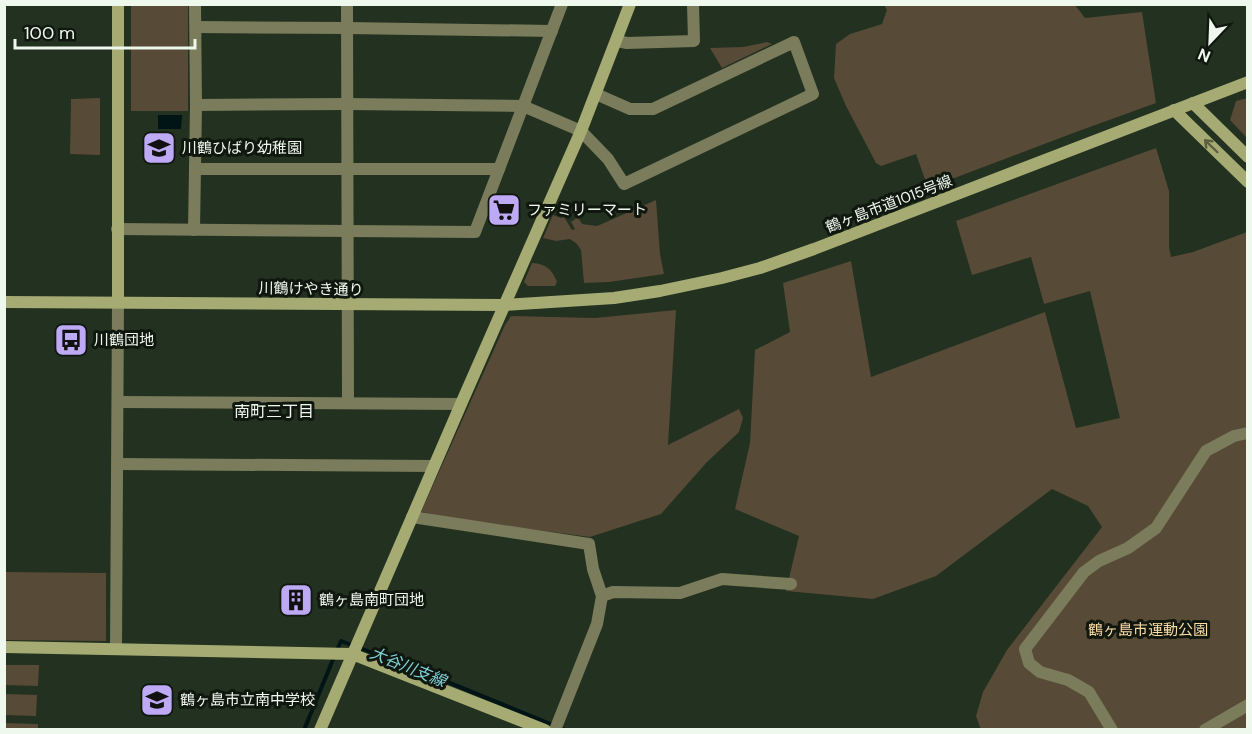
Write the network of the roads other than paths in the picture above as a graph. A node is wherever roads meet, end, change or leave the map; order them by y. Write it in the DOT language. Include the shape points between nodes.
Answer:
graph roads {
  1 [pos="118,4"];
  2 [pos="195,4"];
  3 [pos="347,4"];
  4 [pos="562,4"];
  5 [pos="630,4"];
  6 [pos="693,4"];
  7 [pos="196,27"];
  8 [pos="347,28"];
  9 [pos="552,31"];
  10 [pos="617,40"];
  11 [pos="1248,82"];
  12 [pos="596,94"];
  13 [pos="1193,103"];
  14 [pos="347,104"];
  15 [pos="196,105"];
  16 [pos="523,106"];
  17 [pos="1174,110"];
  18 [pos="581,131"];
  19 [pos="1248,157"];
  20 [pos="347,168"];
  21 [pos="195,169"];
  22 [pos="499,169"];
  23 [pos="1248,182"];
  24 [pos="117,229"];
  25 [pos="194,230"];
  26 [pos="347,230"];
  27 [pos="4,302"];
  28 [pos="118,302"];
  29 [pos="347,305"];
  30 [pos="504,305"];
  31 [pos="118,402"];
  32 [pos="348,403"];
  33 [pos="460,404"];
  34 [pos="1248,433"];
  35 [pos="118,464"];
  36 [pos="434,466"];
  37 [pos="412,517"];
  38 [pos="791,584"];
  39 [pos="602,596"];
  40 [pos="4,647"];
  41 [pos="116,648"];
  42 [pos="348,654"];
  43 [pos="1248,705"];
  44 [pos="320,729"];
  45 [pos="545,729"];
  46 [pos="555,729"];
  47 [pos="1112,729"];
  48 [pos="1204,729"];
  1 -- 24 [label="street"];
  2 -- 7 [label="street"];
  3 -- 8 [label="street"];
  4 -- 9 [label="street"];
  5 -- 10 [label="street"];
  6 -- 10 [label="street" via="694,41"];
  7 -- 8 [label="street"];
  7 -- 15 [label="street"];
  8 -- 9 [label="street"];
  8 -- 14 [label="street"];
  9 -- 16 [label="street"];
  10 -- 12 [label="street"];
  11 -- 13 [label="street, 鶴ヶ島市道1015号線"];
  12 -- 18 [label="street"];
  12 -- 18 [label="street" via="630,109 653,109 794,42 813,94 624,184 608,159"];
  13 -- 17 [label="street, 鶴ヶ島市道1015号線"];
  13 -- 19 [label="street"];
  14 -- 15 [label="street"];
  14 -- 16 [label="street"];
  14 -- 20 [label="street"];
  15 -- 21 [label="street"];
  16 -- 18 [label="street"];
  16 -- 22 [label="street"];
  23 -- 17 [label="street, one-way"];
  17 -- 30 [label="street, 鶴ヶ島市道1015号線" via="760,268 614,298"];
  18 -- 30 [label="street"];
  20 -- 21 [label="street"];
  20 -- 22 [label="street"];
  20 -- 26 [label="street"];
  21 -- 25 [label="street"];
  22 -- 26 [label="street" via="475,232"];
  24 -- 25 [label="street"];
  24 -- 28 [label="street"];
  25 -- 26 [label="street"];
  26 -- 29 [label="street"];
  27 -- 28 [label="street, 川鶴けやき通り"];
  28 -- 29 [label="street, 川鶴けやき通り"];
  28 -- 31 [label="street"];
  29 -- 30 [label="street, 川鶴けやき通り"];
  29 -- 32 [label="street"];
  30 -- 33 [label="street"];
  31 -- 32 [label="street"];
  31 -- 35 [label="street"];
  32 -- 33 [label="street"];
  33 -- 36 [label="street"];
  34 -- 47 [label="street" via="1206,451 1156,528 1084,572 1025,649 1029,663 1040,672 1068,680 1089,692"];
  35 -- 36 [label="street"];
  35 -- 41 [label="street"];
  36 -- 37 [label="street"];
  37 -- 39 [label="street" via="590,544"];
  37 -- 42 [label="street"];
  38 -- 39 [label="street" via="722,579 680,593 613,592"];
  39 -- 46 [label="street" via="597,624"];
  40 -- 41 [label="street"];
  41 -- 42 [label="street"];
  42 -- 44 [label="street"];
  42 -- 45 [label="street"];
  43 -- 48 [label="street"];
}
